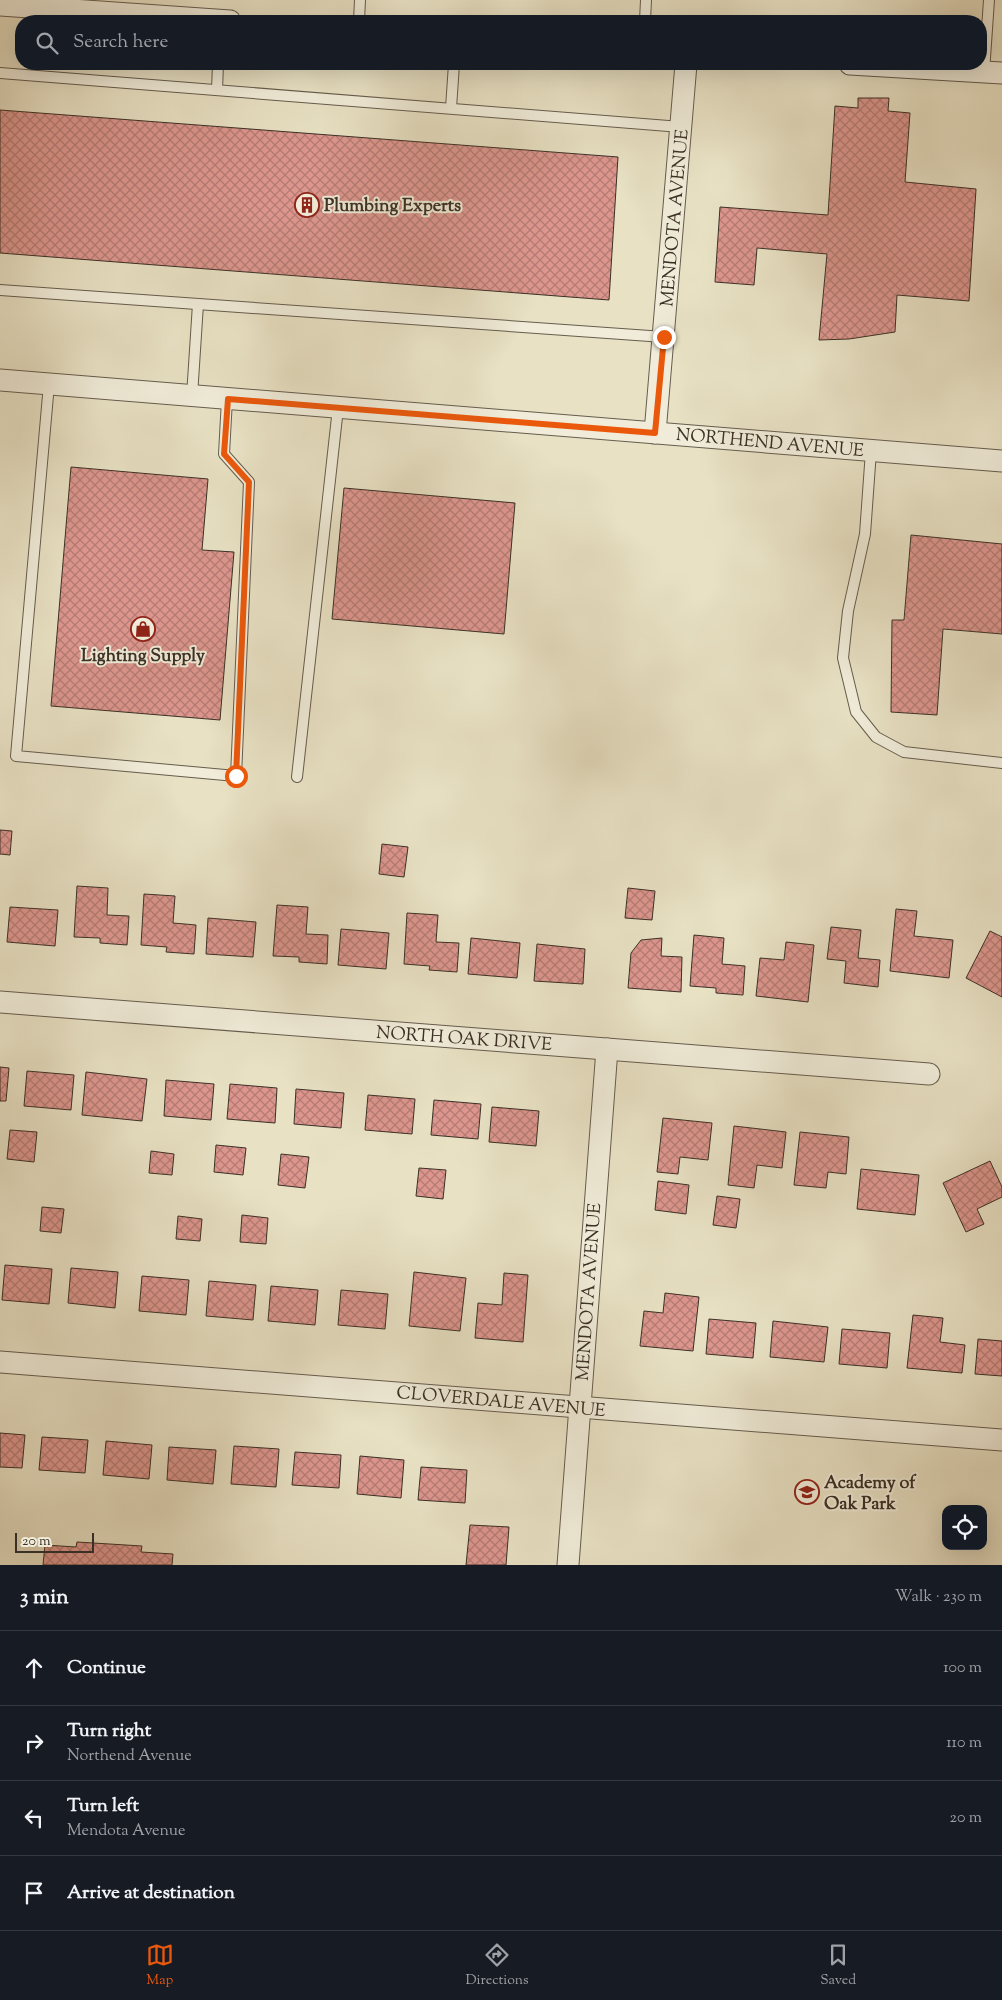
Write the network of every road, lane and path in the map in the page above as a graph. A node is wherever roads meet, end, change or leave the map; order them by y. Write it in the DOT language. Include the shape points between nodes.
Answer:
graph roads {
  1 [pos="360,0"];
  2 [pos="646,0"];
  3 [pos="989,0"];
  4 [pos="0,5"];
  5 [pos="139,15"];
  6 [pos="359,15"];
  7 [pos="645,15"];
  8 [pos="218,70"];
  9 [pos="454,70"];
  10 [pos="686,70"];
  11 [pos="945,70"];
  12 [pos="0,73"];
  13 [pos="993,73"];
  14 [pos="217,90"];
  15 [pos="451,108"];
  16 [pos="681,127"];
  17 [pos="0,290"];
  18 [pos="198,304"];
  19 [pos="664,337"];
  20 [pos="0,380"];
  21 [pos="49,384"];
  22 [pos="192,396"];
  23 [pos="228,399"];
  24 [pos="338,408"];
  25 [pos="655,433"];
  26 [pos="872,451"];
  27 [pos="1002,461"];
  28 [pos="1002,762"];
  29 [pos="297,777"];
  30 [pos="0,1002"];
  31 [pos="607,1049"];
  32 [pos="929,1074"];
  33 [pos="0,1362"];
  34 [pos="580,1407"];
  35 [pos="1002,1440"];
  36 [pos="568,1565"];
  1 -- 6 [label="lane"];
  2 -- 7 [label="lane"];
  3 -- 13 [label="lane"];
  4 -- 5 [label="street"];
  8 -- 14 [label="lane"];
  9 -- 15 [label="lane"];
  10 -- 16 [label="street, MENDOTA AVENUE"];
  11 -- 13 [label="street"];
  12 -- 14 [label="lane"];
  14 -- 15 [label="lane"];
  15 -- 16 [label="lane"];
  16 -- 19 [label="street, MENDOTA AVENUE"];
  17 -- 18 [label="lane"];
  18 -- 19 [label="lane"];
  18 -- 22 [label="lane"];
  19 -- 25 [label="street, MENDOTA AVENUE"];
  20 -- 21 [label="street, NORTHEND AVENUE"];
  21 -- 22 [label="street, NORTHEND AVENUE"];
  21 -- 23 [label="lane" via="16,756 236,776 249,482 224,454"];
  22 -- 23 [label="street, NORTHEND AVENUE"];
  23 -- 24 [label="street, NORTHEND AVENUE"];
  24 -- 25 [label="street, NORTHEND AVENUE"];
  24 -- 29 [label="lane"];
  25 -- 26 [label="street, NORTHEND AVENUE"];
  26 -- 27 [label="street, NORTHEND AVENUE"];
  26 -- 28 [label="lane" via="865,534 848,610 843,658 856,712 876,736 904,752"];
  30 -- 31 [label="street, NORTH OAK DRIVE"];
  31 -- 32 [label="street, NORTH OAK DRIVE"];
  31 -- 34 [label="street, MENDOTA AVENUE"];
  33 -- 34 [label="street, CLOVERDALE AVENUE"];
  34 -- 35 [label="street, CLOVERDALE AVENUE"];
  34 -- 36 [label="street, MENDOTA AVENUE"];
}
